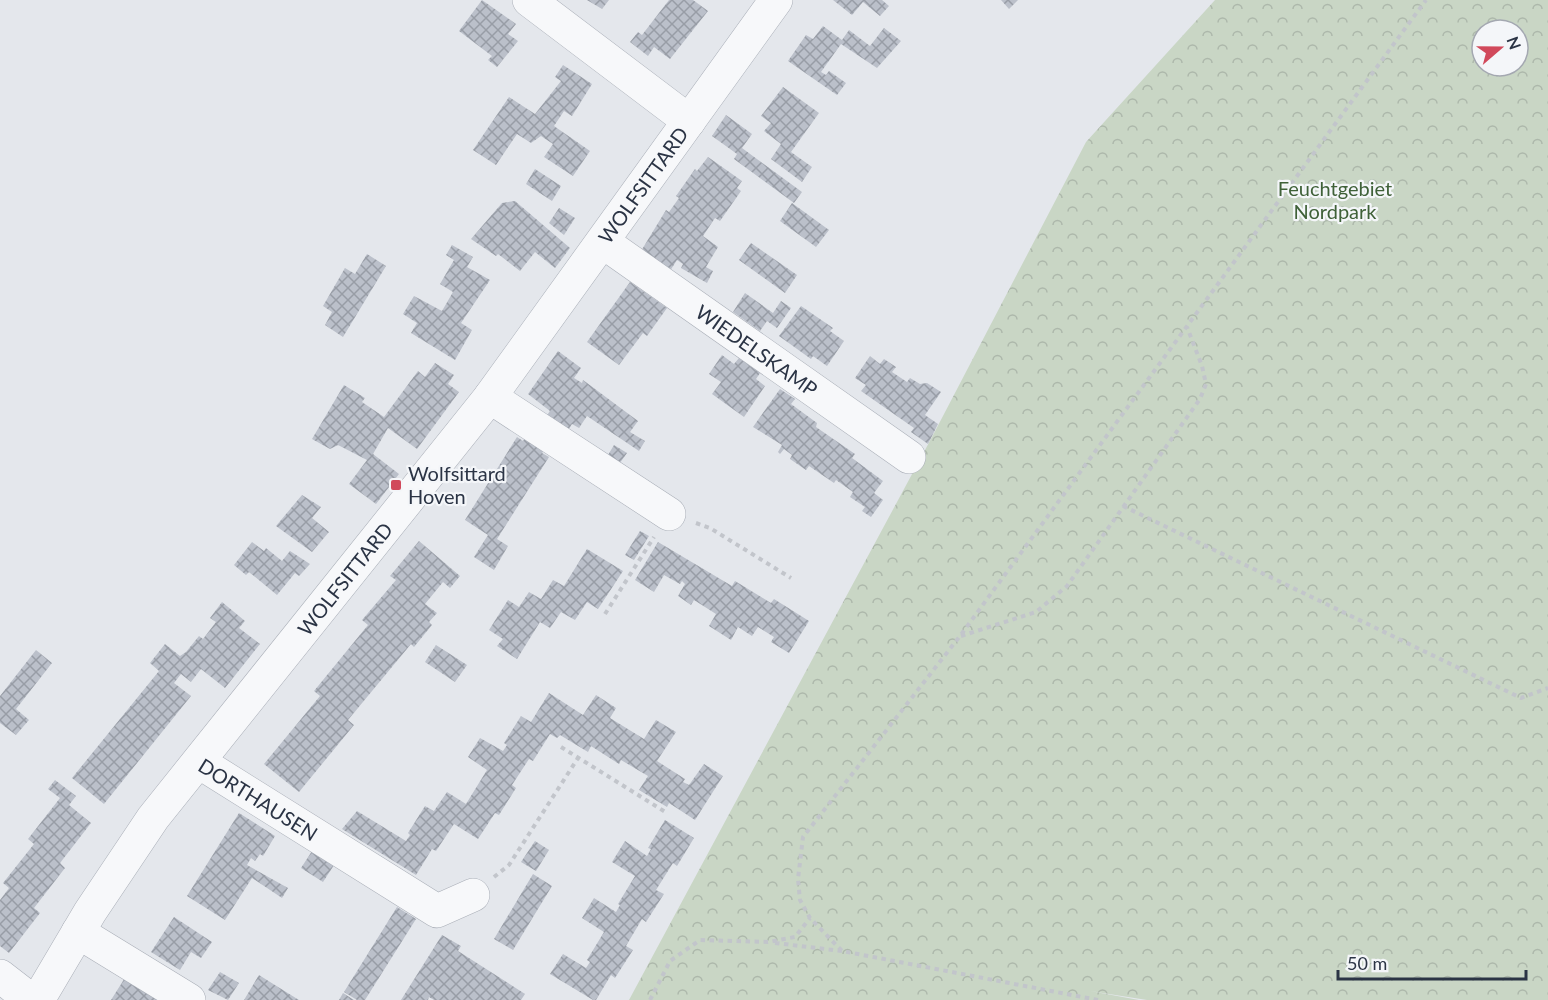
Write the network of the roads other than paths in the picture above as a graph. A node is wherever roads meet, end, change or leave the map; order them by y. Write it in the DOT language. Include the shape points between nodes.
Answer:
graph roads {
  1 [pos="529,0"];
  2 [pos="776,0"];
  3 [pos="689,121"];
  4 [pos="603,242"];
  5 [pos="490,397"];
  6 [pos="909,457"];
  7 [pos="669,514"];
  8 [pos="200,762"];
  9 [pos="473,895"];
  10 [pos="78,932"];
  11 [pos="0,976"];
  12 [pos="31,1000"];
  13 [pos="38,1000"];
  14 [pos="189,1000"];
  1 -- 3 [label="street, WOLFSITTARD"];
  2 -- 3 [label="street, WOLFSITTARD"];
  3 -- 4 [label="street, WOLFSITTARD"];
  4 -- 5 [label="street, WOLFSITTARD"];
  4 -- 6 [label="street, WIEDELSKAMP"];
  5 -- 7 [label="street"];
  5 -- 8 [label="street, WOLFSITTARD"];
  8 -- 9 [label="street, DORTHAUSEN" via="437,911"];
  8 -- 10 [label="street, DORTHAUSEN" via="153,818"];
  10 -- 13 [label="street, DORTHAUSEN"];
  10 -- 14 [label="street"];
  11 -- 12 [label="street"];
}
